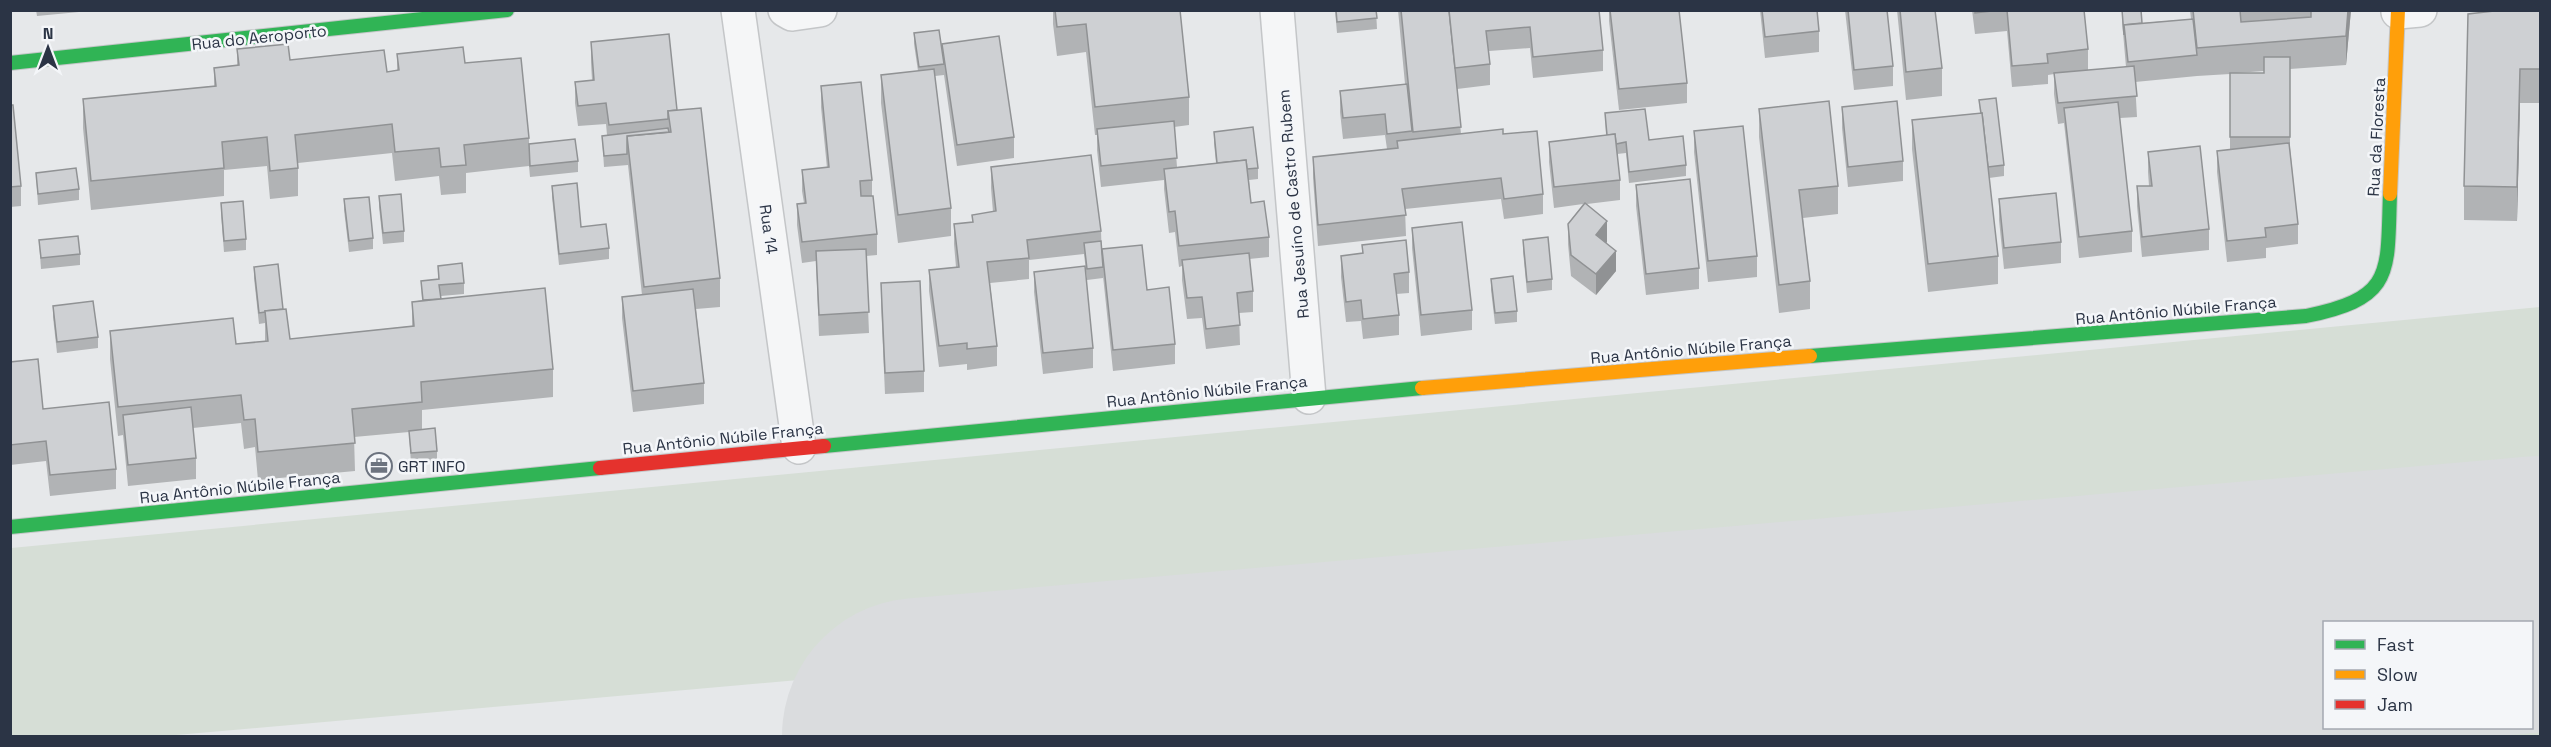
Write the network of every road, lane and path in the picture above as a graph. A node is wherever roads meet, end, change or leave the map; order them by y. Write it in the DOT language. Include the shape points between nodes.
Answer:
graph roads {
  1 [pos="507,10"];
  2 [pos="738,10"];
  3 [pos="785,10"];
  4 [pos="820,10"];
  5 [pos="1277,10"];
  6 [pos="2406,11"];
  7 [pos="10,63"];
  8 [pos="2387,265"];
  9 [pos="1309,397"];
  10 [pos="799,447"];
  11 [pos="10,527"];
  1 -- 7 [label="street, Rua do Aeroporto"];
  2 -- 10 [label="street, Rua 14"];
  3 -- 4 [label="street" via="792,14"];
  5 -- 9 [label="street, Rua Jesuíno de Castro Rubem"];
  6 -- 8 [label="street, Rua da Floresta"];
  8 -- 9 [label="street, Rua Antônio Núbile França" via="2382,280 2360,301 2347,308 2307,316"];
  9 -- 10 [label="street, Rua Antônio Núbile França"];
  10 -- 11 [label="street, Rua Antônio Núbile França"];
}
